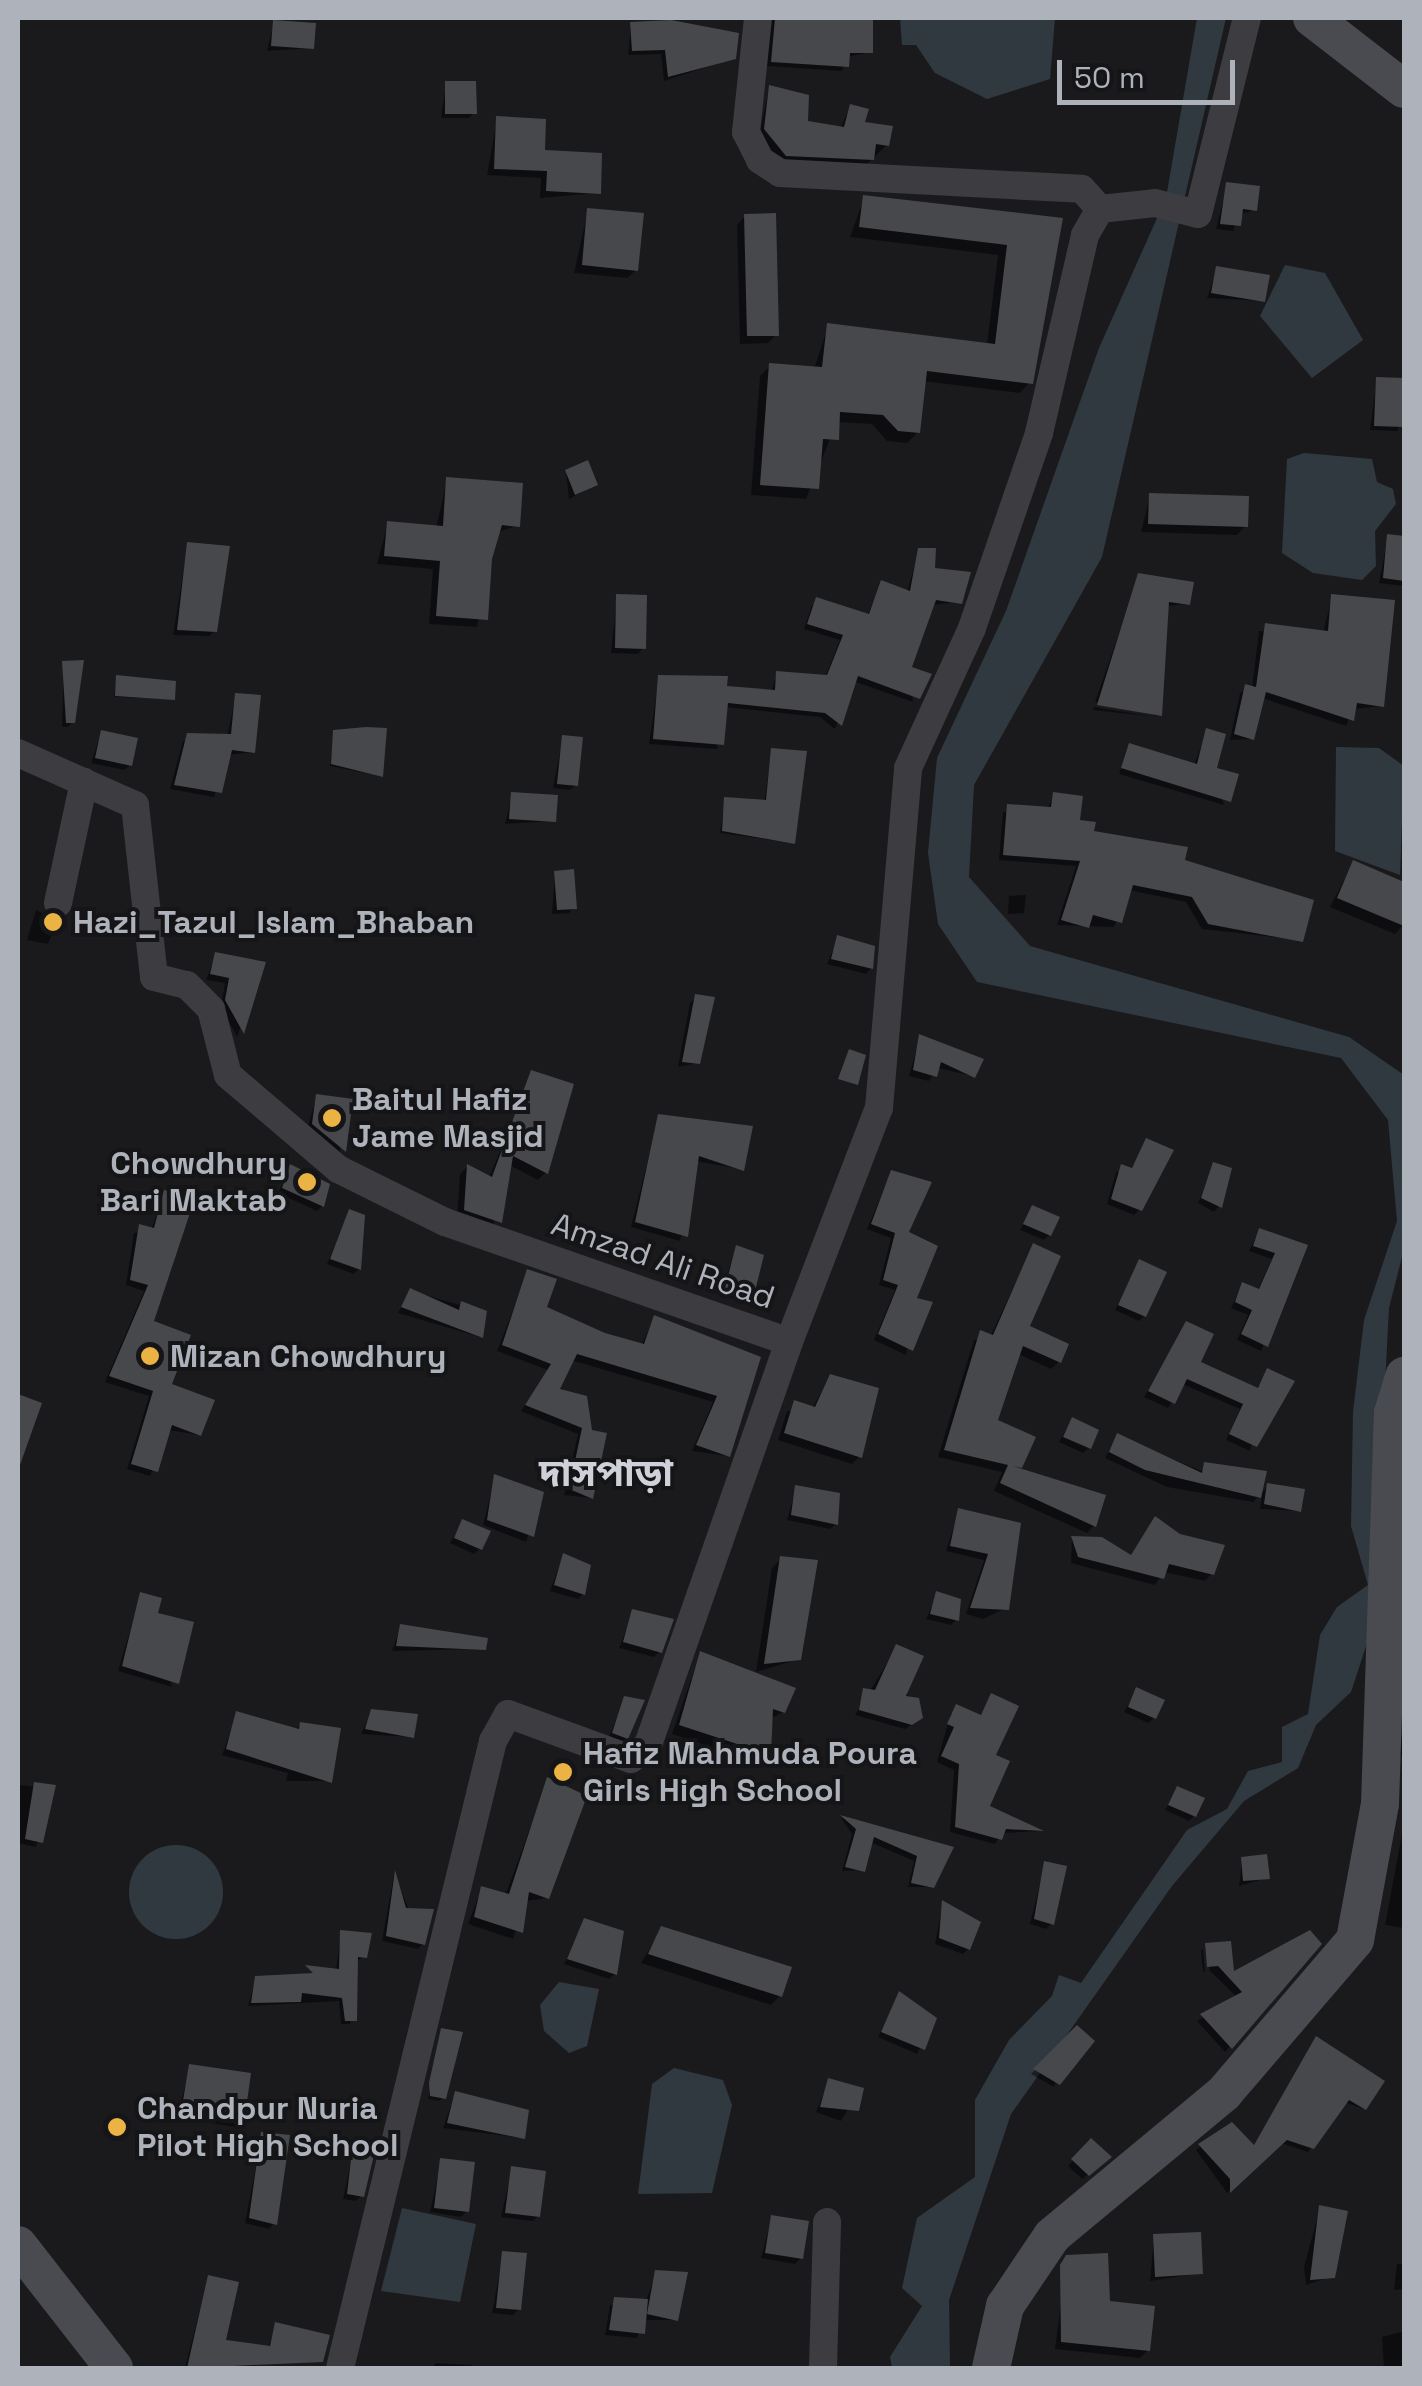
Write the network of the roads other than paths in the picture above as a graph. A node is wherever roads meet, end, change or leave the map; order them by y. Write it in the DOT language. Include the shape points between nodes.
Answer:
graph roads {
  1 [pos="758,18"];
  2 [pos="1248,18"];
  3 [pos="1312,18"];
  4 [pos="1404,89"];
  5 [pos="1100,209"];
  6 [pos="18,752"];
  7 [pos="84,782"];
  8 [pos="58,903"];
  9 [pos="789,1342"];
  10 [pos="1404,1376"];
  11 [pos="827,2222"];
  12 [pos="18,2246"];
  13 [pos="114,2368"];
  14 [pos="340,2368"];
  15 [pos="822,2368"];
  16 [pos="991,2368"];
  1 -- 5 [label="street" via="746,132 760,160 780,173 1082,189"];
  2 -- 5 [label="street" via="1198,214 1155,203"];
  3 -- 4 [label="main road"];
  5 -- 9 [label="street" via="1085,235 1033,451 972,628 908,768 878,1108"];
  6 -- 7 [label="street, Amzad Ali Road"];
  7 -- 8 [label="street"];
  7 -- 9 [label="street, Amzad Ali Road" via="135,804 154,978 187,985 212,1009 228,1074 338,1169 445,1222"];
  9 -- 14 [label="street, Amzad Ali Road" via="648,1745 631,1759 508,1714 494,1742"];
  10 -- 16 [label="main road" via="1393,1412 1380,1804 1355,1940 1224,2093 1052,2236 1005,2306"];
  11 -- 15 [label="street"];
  12 -- 13 [label="main road"];
}
